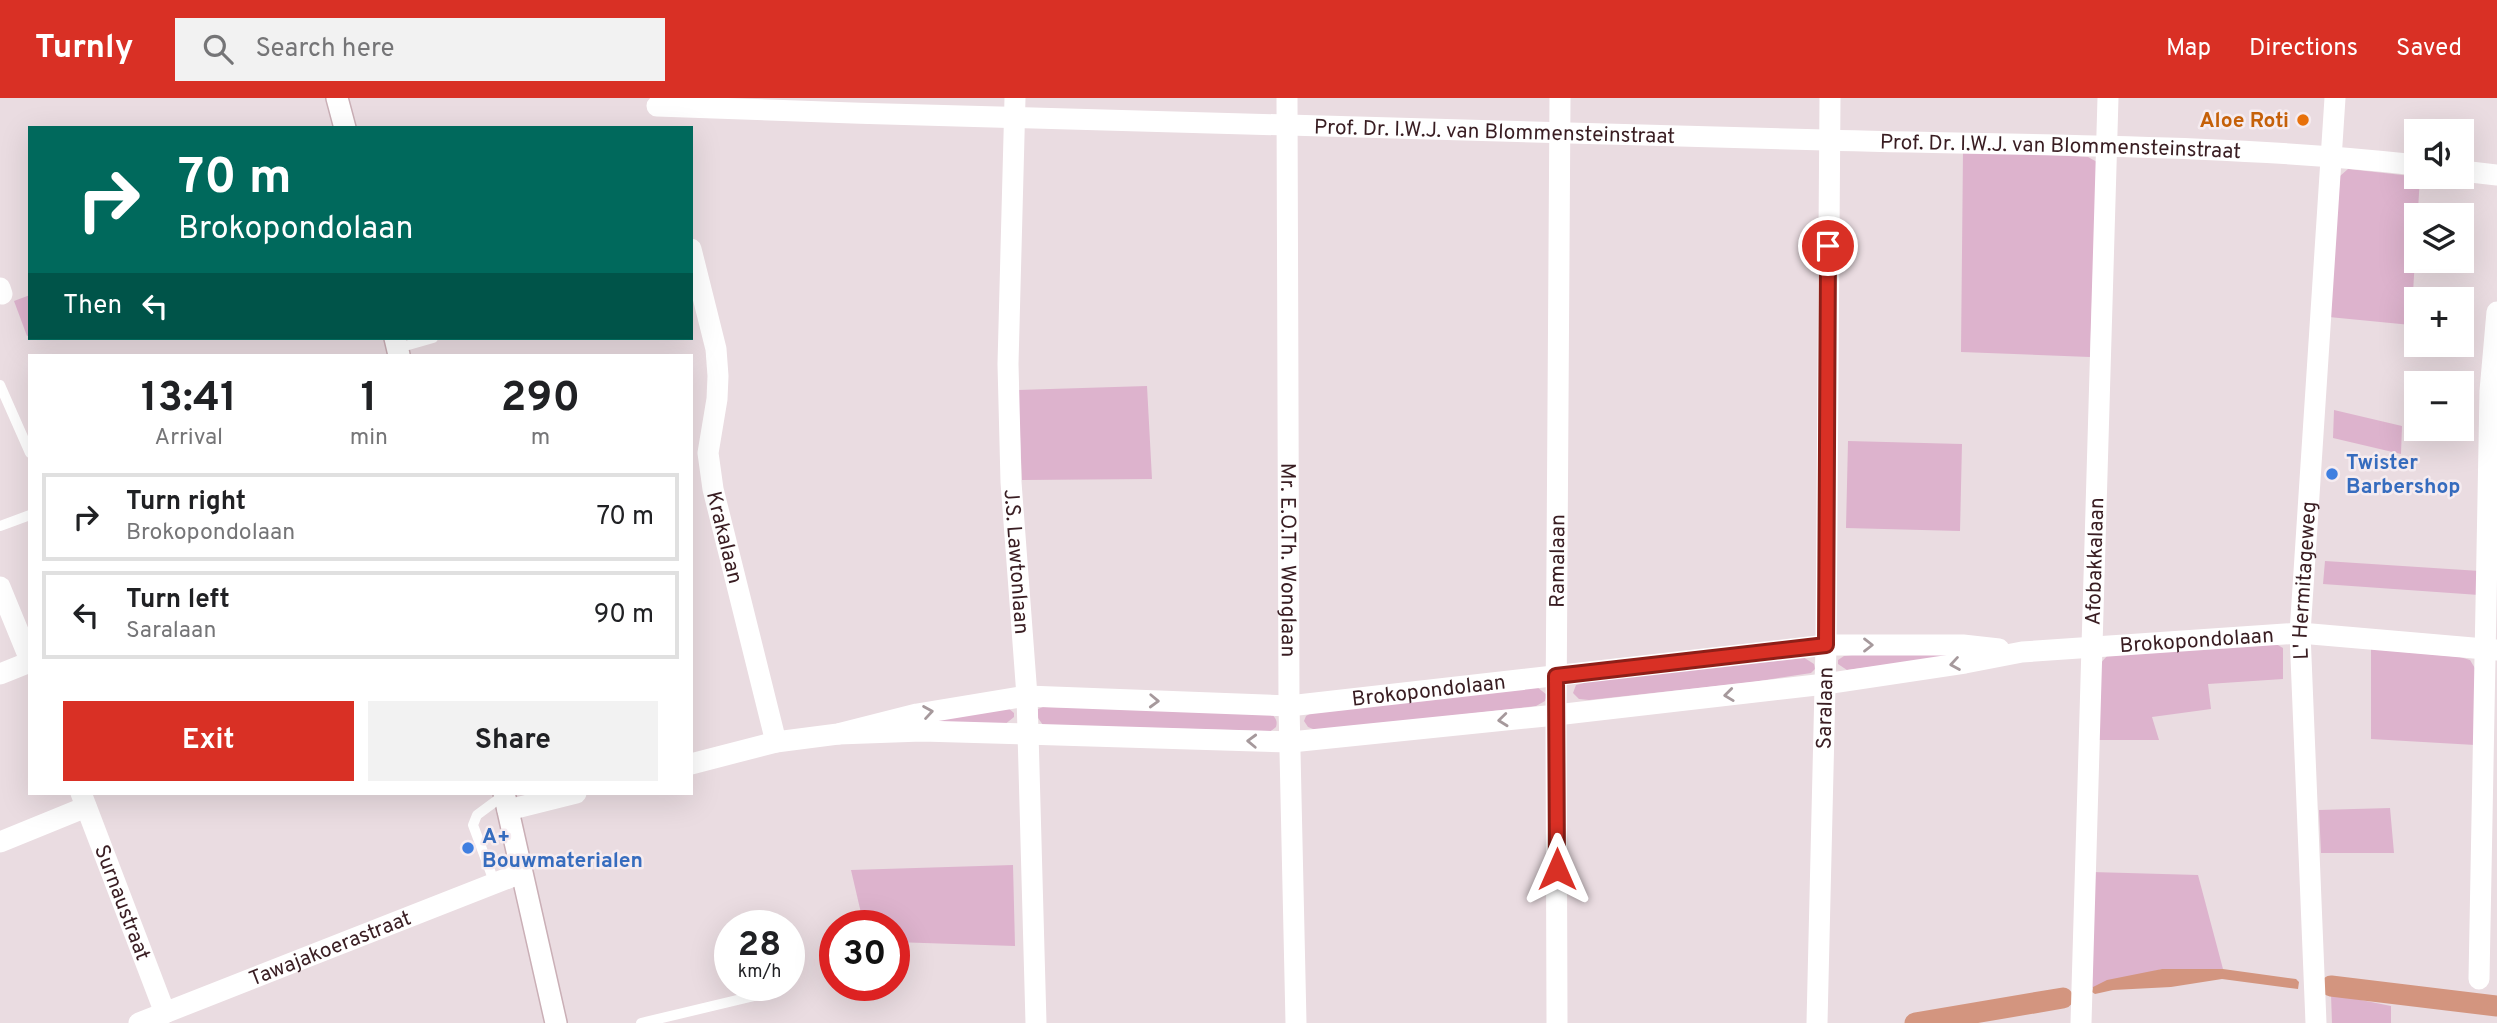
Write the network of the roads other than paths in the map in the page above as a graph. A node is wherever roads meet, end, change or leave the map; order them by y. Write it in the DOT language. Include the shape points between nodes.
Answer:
graph roads {
  1 [pos="337,98"];
  2 [pos="1287,98"];
  3 [pos="1560,98"];
  4 [pos="1830,98"];
  5 [pos="2108,98"];
  6 [pos="2335,98"];
  7 [pos="656,102"];
  8 [pos="810,105"];
  9 [pos="1014,108"];
  10 [pos="1286,125"];
  11 [pos="342,126"];
  12 [pos="662,126"];
  13 [pos="1559,132"];
  14 [pos="1828,140"];
  15 [pos="2106,147"];
  16 [pos="2331,156"];
  17 [pos="2404,164"];
  18 [pos="2474,172"];
  19 [pos="2497,175"];
  20 [pos="693,257"];
  21 [pos="2497,312"];
  22 [pos="425,340"];
  23 [pos="397,347"];
  24 [pos="0,386"];
  25 [pos="28,449"];
  26 [pos="28,516"];
  27 [pos="0,526"];
  28 [pos="0,587"];
  29 [pos="2300,633"];
  30 [pos="1826,645"];
  31 [pos="2091,648"];
  32 [pos="2491,650"];
  33 [pos="2022,652"];
  34 [pos="28,656"];
  35 [pos="28,662"];
  36 [pos="0,674"];
  37 [pos="1556,676"];
  38 [pos="1825,684"];
  39 [pos="1027,696"];
  40 [pos="1289,706"];
  41 [pos="1556,715"];
  42 [pos="838,734"];
  43 [pos="1027,734"];
  44 [pos="776,742"];
  45 [pos="1291,742"];
  46 [pos="693,763"];
  47 [pos="552,795"];
  48 [pos="505,799"];
  49 [pos="83,800"];
  50 [pos="0,842"];
  51 [pos="521,873"];
  52 [pos="495,884"];
  53 [pos="2479,979"];
  54 [pos="733,1001"];
  55 [pos="165,1013"];
  56 [pos="139,1023"];
  57 [pos="556,1023"];
  58 [pos="641,1023"];
  59 [pos="1036,1023"];
  60 [pos="1296,1023"];
  61 [pos="1557,1023"];
  62 [pos="1817,1023"];
  63 [pos="2081,1023"];
  64 [pos="2316,1023"];
  1 -- 11 [label="street"];
  2 -- 10 [label="street, Mr. E.O.Th. Wonglaan"];
  3 -- 13 [label="street, Ramalaan"];
  4 -- 14 [label="street, Saralaan"];
  5 -- 15 [label="street, Afobakkalaan"];
  6 -- 16 [label="street, L' Hermitageweg"];
  7 -- 8 [label="street, Prof. Dr. I.W.J. van Blommensteinstraat"];
  7 -- 12 [label="street"];
  8 -- 9 [label="street, Prof. Dr. I.W.J. van Blommensteinstraat"];
  9 -- 10 [label="street, Prof. Dr. I.W.J. van Blommensteinstraat"];
  9 -- 39 [label="street, J.S. Lawtonlaan" via="1009,430"];
  10 -- 13 [label="street, Prof. Dr. I.W.J. van Blommensteinstraat"];
  10 -- 40 [label="street, Mr. E.O.Th. Wonglaan"];
  13 -- 14 [label="street, Prof. Dr. I.W.J. van Blommensteinstraat"];
  13 -- 37 [label="street, Ramalaan"];
  14 -- 15 [label="street, Prof. Dr. I.W.J. van Blommensteinstraat"];
  14 -- 30 [label="street, Saralaan"];
  15 -- 16 [label="street, Prof. Dr. I.W.J. van Blommensteinstraat"];
  15 -- 31 [label="street, Afobakkalaan"];
  16 -- 17 [label="street, Prof. Dr. I.W.J. van Blommensteinstraat"];
  16 -- 29 [label="street, L' Hermitageweg"];
  18 -- 19 [label="street"];
  20 -- 44 [label="street, Krakalaan" via="716,349 717,400 708,453 713,489"];
  21 -- 32 [label="street" via="2490,391"];
  22 -- 23 [label="lane"];
  24 -- 25 [label="lane"];
  26 -- 27 [label="lane"];
  28 -- 34 [label="street"];
  29 -- 31 [label="street, Brokopondolaan"];
  29 -- 32 [label="street, Brokopondolaan"];
  29 -- 64 [label="street, L' Hermitageweg"];
  30 -- 33 [label="street, Brokopondolaan, one-way" via="1963,645"];
  30 -- 37 [label="street, Brokopondolaan"];
  30 -- 38 [label="street, Saralaan"];
  31 -- 33 [label="street, Brokopondolaan"];
  31 -- 63 [label="street, Afobakkalaan"];
  32 -- 53 [label="street"];
  33 -- 38 [label="street, Brokopondolaan, one-way"];
  35 -- 36 [label="street"];
  37 -- 40 [label="street, Brokopondolaan"];
  37 -- 41 [label="street, Ramalaan"];
  38 -- 41 [label="street, Brokopondolaan, one-way"];
  38 -- 62 [label="street, Saralaan"];
  39 -- 40 [label="street, Brokopondolaan, one-way"];
  42 -- 39 [label="street, Brokopondolaan, one-way" via="917,714"];
  39 -- 43 [label="street, J.S. Lawtonlaan"];
  40 -- 45 [label="street, Mr. E.O.Th. Wonglaan"];
  41 -- 45 [label="street, Brokopondolaan, one-way"];
  41 -- 61 [label="street, Ramalaan"];
  42 -- 43 [label="street, Brokopondolaan"];
  42 -- 44 [label="street, Brokopondolaan"];
  45 -- 43 [label="street, Brokopondolaan, one-way"];
  43 -- 59 [label="street, J.S. Lawtonlaan"];
  44 -- 46 [label="street, Brokopondolaan"];
  45 -- 60 [label="street, Mr. E.O.Th. Wonglaan"];
  47 -- 48 [label="street"];
  48 -- 51 [label="street"];
  48 -- 52 [label="lane" via="477,815 473,825"];
  49 -- 50 [label="street"];
  49 -- 55 [label="street, Surnaustraat"];
  51 -- 52 [label="street, Tawajakoerastraat"];
  51 -- 57 [label="street"];
  52 -- 55 [label="street, Tawajakoerastraat"];
  54 -- 58 [label="lane"];
  55 -- 56 [label="street, Tawajakoerastraat"];
}
